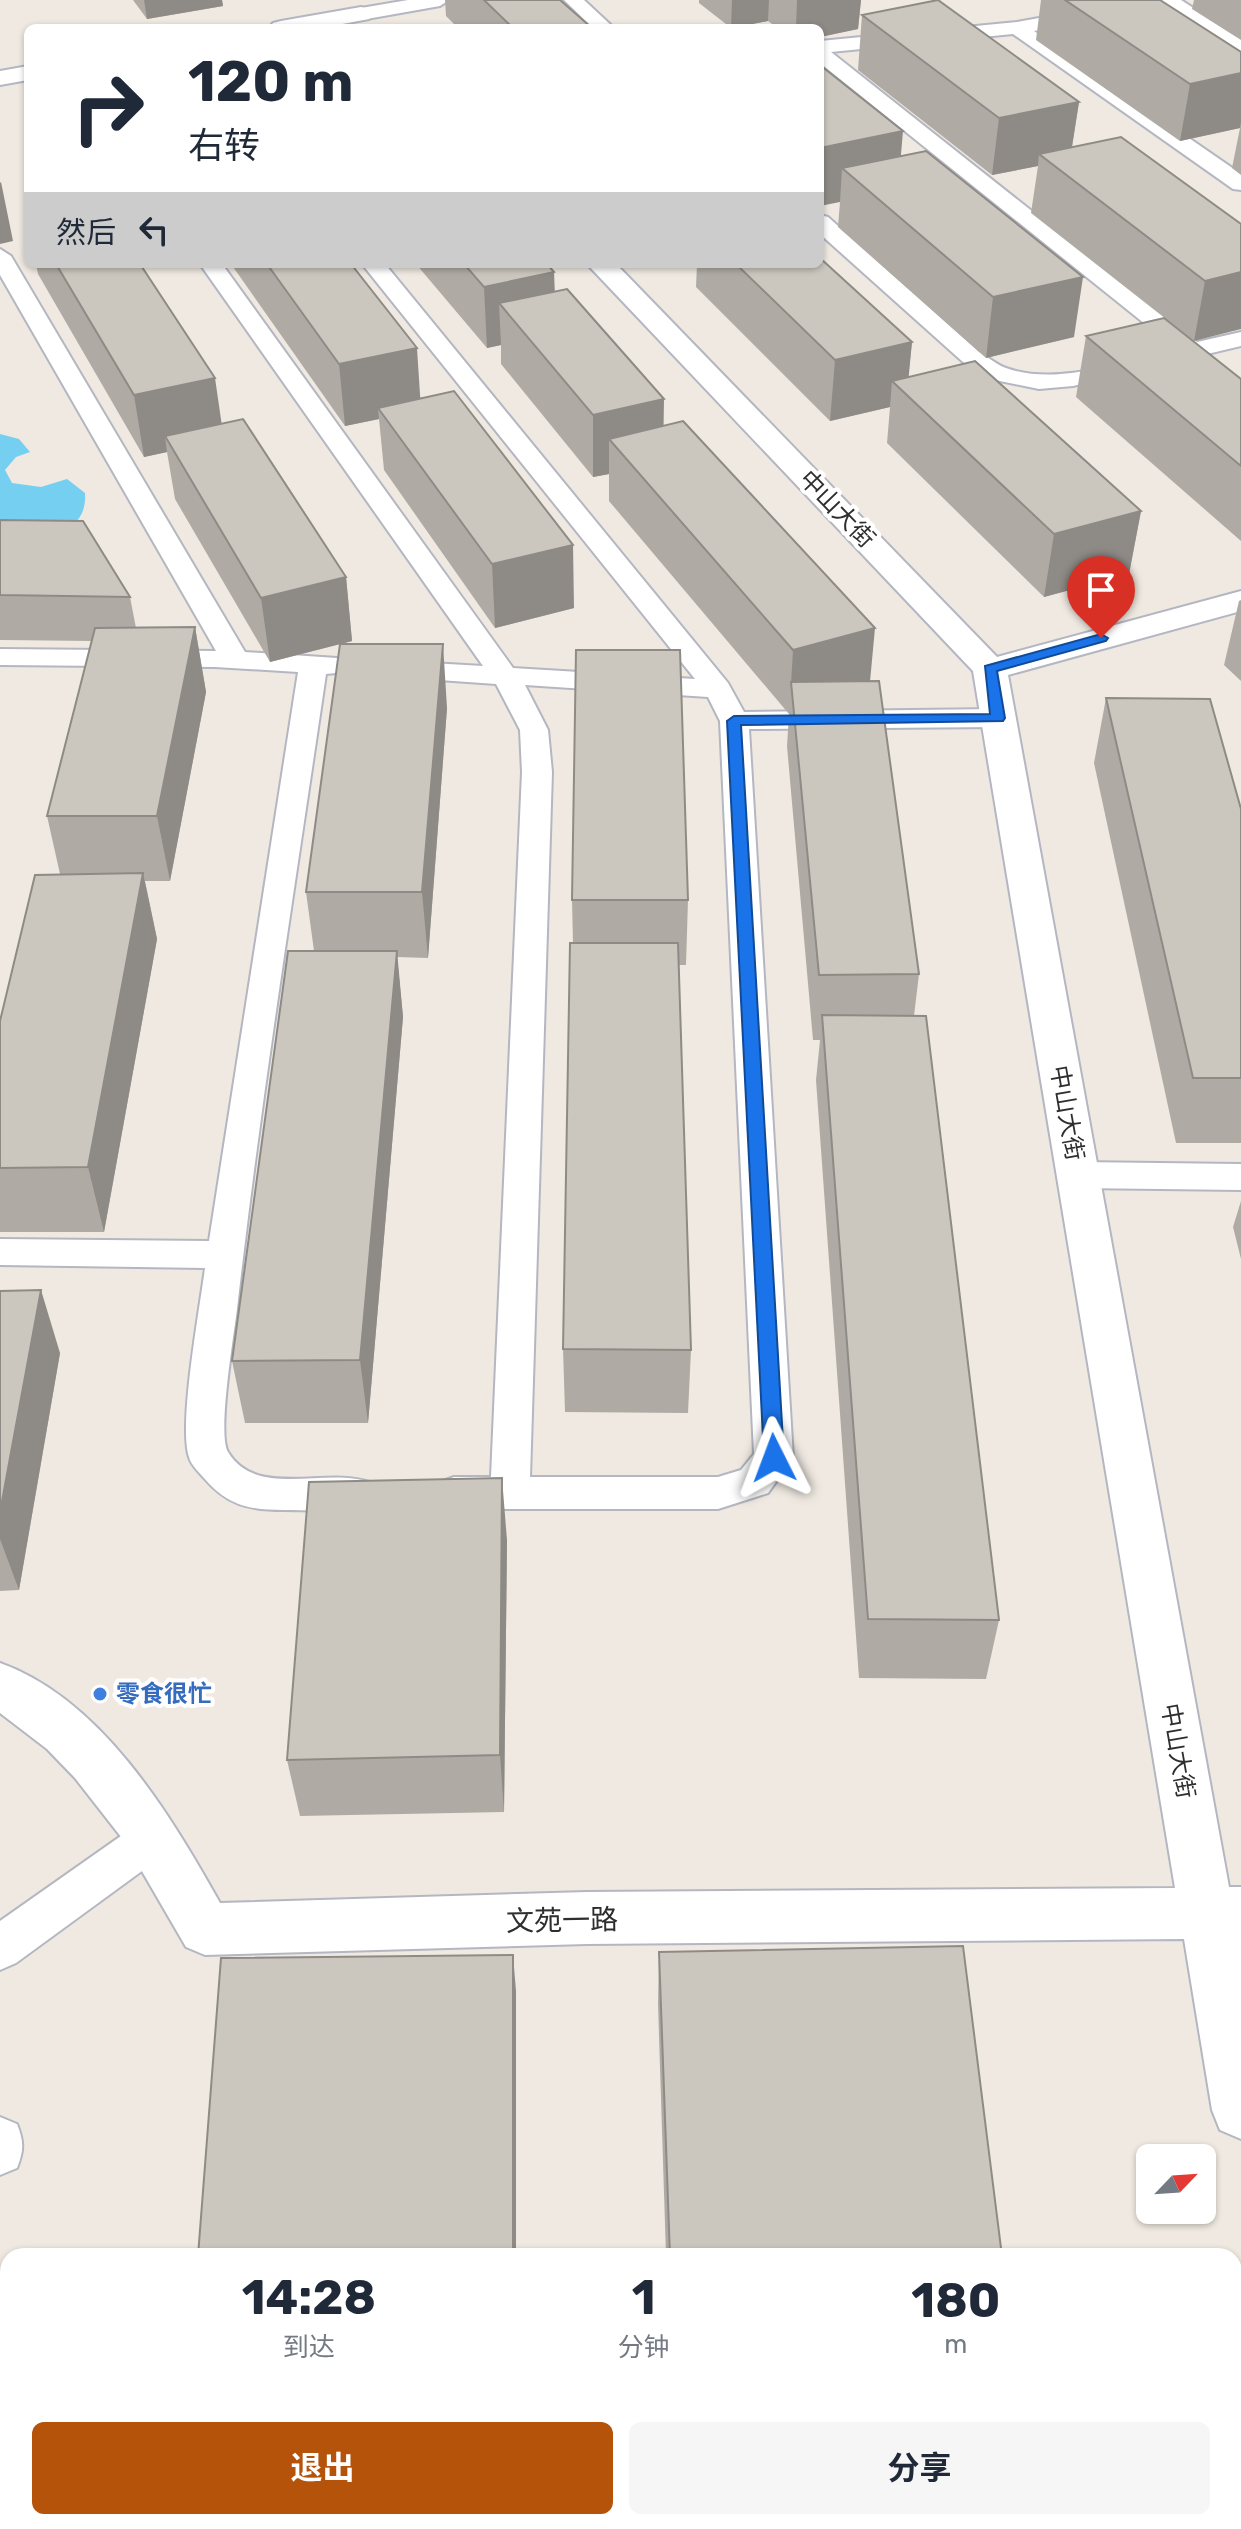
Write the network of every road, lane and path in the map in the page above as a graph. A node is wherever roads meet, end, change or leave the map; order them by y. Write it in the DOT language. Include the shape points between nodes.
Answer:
graph roads {
  1 [pos="440,0"];
  2 [pos="573,0"];
  3 [pos="1168,0"];
  4 [pos="361,14"];
  5 [pos="304,24"];
  6 [pos="600,24"];
  7 [pos="1017,28"];
  8 [pos="824,47"];
  9 [pos="1241,47"];
  10 [pos="824,56"];
  11 [pos="24,74"];
  12 [pos="0,78"];
  13 [pos="1241,184"];
  14 [pos="824,226"];
  15 [pos="24,249"];
  16 [pos="0,254"];
  17 [pos="214,268"];
  18 [pos="376,268"];
  19 [pos="605,268"];
  20 [pos="1241,339"];
  21 [pos="1193,350"];
  22 [pos="1241,601"];
  23 [pos="0,657"];
  24 [pos="236,661"];
  25 [pos="313,664"];
  26 [pos="990,669"];
  27 [pos="504,675"];
  28 [pos="718,689"];
  29 [pos="998,718"];
  30 [pos="734,721"];
  31 [pos="1078,1175"];
  32 [pos="1241,1177"];
  33 [pos="0,1252"];
  34 [pos="225,1255"];
  35 [pos="383,1493"];
  36 [pos="431,1493"];
  37 [pos="510,1493"];
  38 [pos="0,1685"];
  39 [pos="153,1838"];
  40 [pos="1224,1913"];
  41 [pos="0,1948"];
  42 [pos="1241,2110"];
  43 [pos="0,2141"];
  44 [pos="0,2151"];
  1 -- 4 [label="lane"];
  2 -- 6 [label="lane"];
  3 -- 7 [label="lane"];
  3 -- 9 [label="lane"];
  4 -- 5 [label="street"];
  7 -- 8 [label="lane"];
  7 -- 13 [label="lane"];
  10 -- 21 [label="lane"];
  11 -- 12 [label="street"];
  14 -- 21 [label="lane" via="971,357 998,374 1039,382 1073,379"];
  15 -- 16 [label="lane"];
  16 -- 24 [label="lane"];
  17 -- 27 [label="lane"];
  18 -- 28 [label="lane"];
  19 -- 26 [label="street, 中山大街"];
  20 -- 21 [label="lane"];
  22 -- 26 [label="street"];
  23 -- 24 [label="lane"];
  24 -- 25 [label="lane"];
  25 -- 27 [label="lane"];
  25 -- 34 [label="lane"];
  26 -- 29 [label="street, 中山大街"];
  27 -- 28 [label="lane"];
  27 -- 37 [label="lane" via="534,730 537,772"];
  28 -- 30 [label="lane"];
  29 -- 30 [label="lane"];
  29 -- 31 [label="street, 中山大街"];
  30 -- 37 [label="lane" via="774,1458 754,1482 718,1493"];
  31 -- 32 [label="lane"];
  31 -- 40 [label="street, 中山大街"];
  33 -- 34 [label="lane"];
  34 -- 35 [label="lane" via="206,1411 207,1455 235,1487 271,1494"];
  36 -- 37 [label="lane"];
  38 -- 39 [label="street, 文苑一路" via="95,1761"];
  39 -- 40 [label="street, 文苑一路" via="205,1929 587,1918"];
  39 -- 41 [label="lane"];
  40 -- 42 [label="street, 中山大街"];
  43 -- 44 [label="lane"];
}
